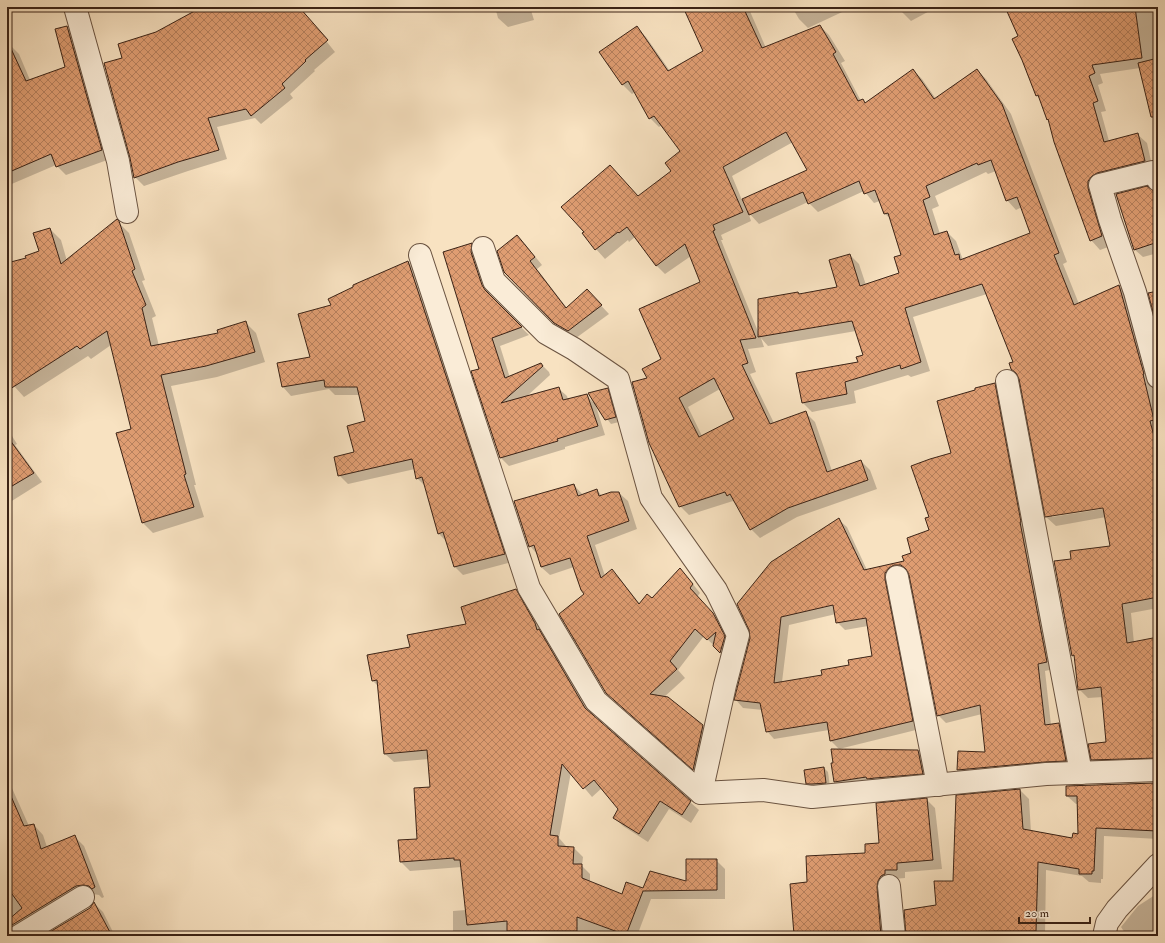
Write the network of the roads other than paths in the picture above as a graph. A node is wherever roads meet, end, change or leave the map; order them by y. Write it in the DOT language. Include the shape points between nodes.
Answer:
graph roads {
  1 [pos="75,7"];
  2 [pos="1158,180"];
  3 [pos="126,212"];
  4 [pos="483,248"];
  5 [pos="420,255"];
  6 [pos="1158,377"];
  7 [pos="1007,381"];
  8 [pos="897,576"];
  9 [pos="1158,770"];
  10 [pos="1081,773"];
  11 [pos="938,785"];
  12 [pos="701,793"];
  13 [pos="1158,865"];
  14 [pos="889,886"];
  15 [pos="83,897"];
  16 [pos="19,936"];
  17 [pos="894,936"];
  18 [pos="1104,936"];
  1 -- 3 [label="street" via="118,161"];
  2 -- 6 [label="street" via="1153,172 1100,185 1135,292"];
  4 -- 12 [label="street" via="494,281 546,333 618,379 651,498 716,590 738,635"];
  5 -- 12 [label="street" via="529,588 596,701"];
  7 -- 10 [label="street"];
  8 -- 11 [label="street"];
  9 -- 10 [label="street"];
  10 -- 11 [label="street"];
  11 -- 12 [label="street" via="812,797 763,790"];
  13 -- 18 [label="street" via="1117,909 1107,923"];
  14 -- 17 [label="street"];
  15 -- 16 [label="street"];
}
